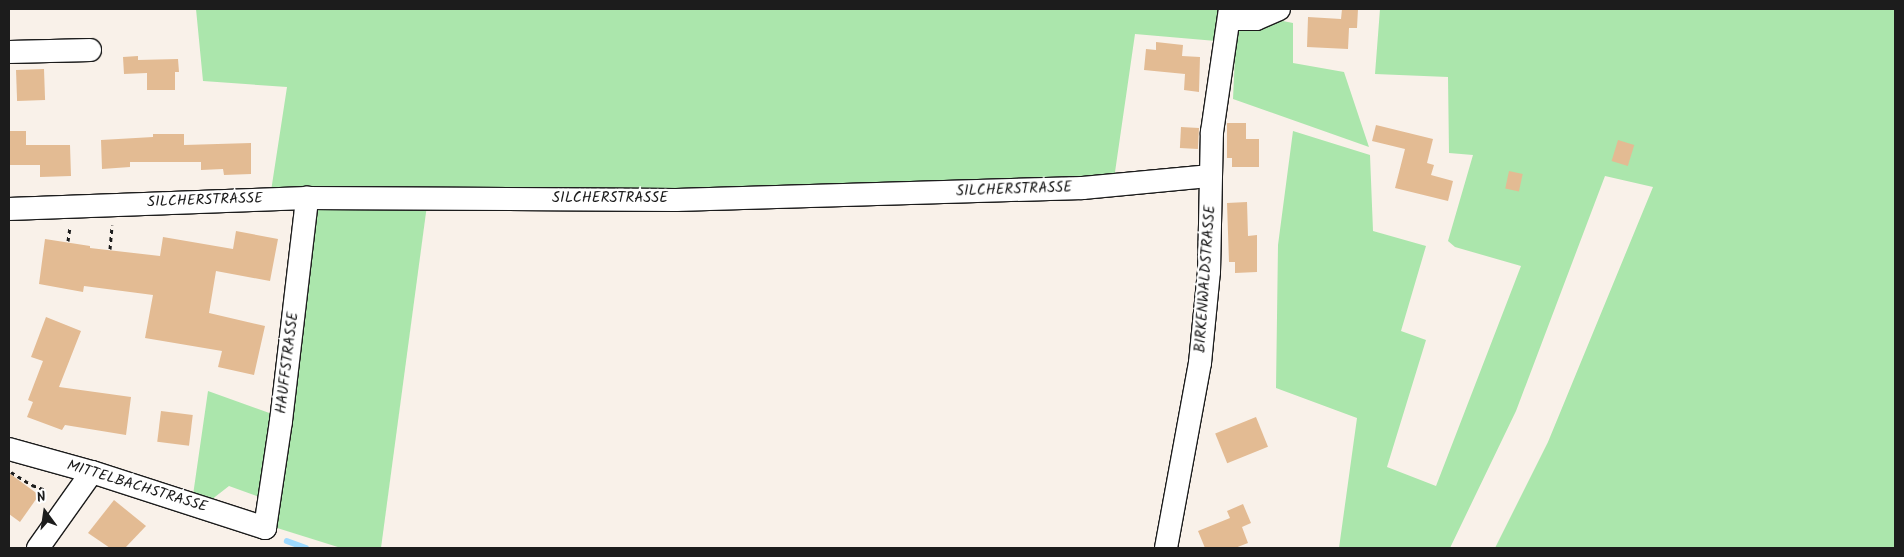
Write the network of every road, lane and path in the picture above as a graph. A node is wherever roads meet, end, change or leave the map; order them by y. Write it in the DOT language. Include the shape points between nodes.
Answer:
graph roads {
  1 [pos="1279,9"];
  2 [pos="1230,14"];
  3 [pos="90,50"];
  4 [pos="9,52"];
  5 [pos="1210,176"];
  6 [pos="307,198"];
  7 [pos="9,210"];
  8 [pos="9,448"];
  9 [pos="92,472"];
  10 [pos="265,528"];
  11 [pos="38,548"];
  12 [pos="1166,548"];
  1 -- 2 [label="street" via="1256,19"];
  2 -- 5 [label="street, BIRKENWALDSTRASSE" via="1212,132"];
  3 -- 4 [label="street"];
  5 -- 6 [label="street, SILCHERSTRASSE" via="1083,188 676,200"];
  5 -- 12 [label="street, BIRKENWALDSTRASSE" via="1209,272 1200,363"];
  6 -- 7 [label="street, SILCHERSTRASSE"];
  6 -- 10 [label="street, HAUFFSTRASSE"];
  8 -- 9 [label="street, MITTELBACHSTRASSE"];
  9 -- 10 [label="street, MITTELBACHSTRASSE"];
  9 -- 11 [label="street"];
}
